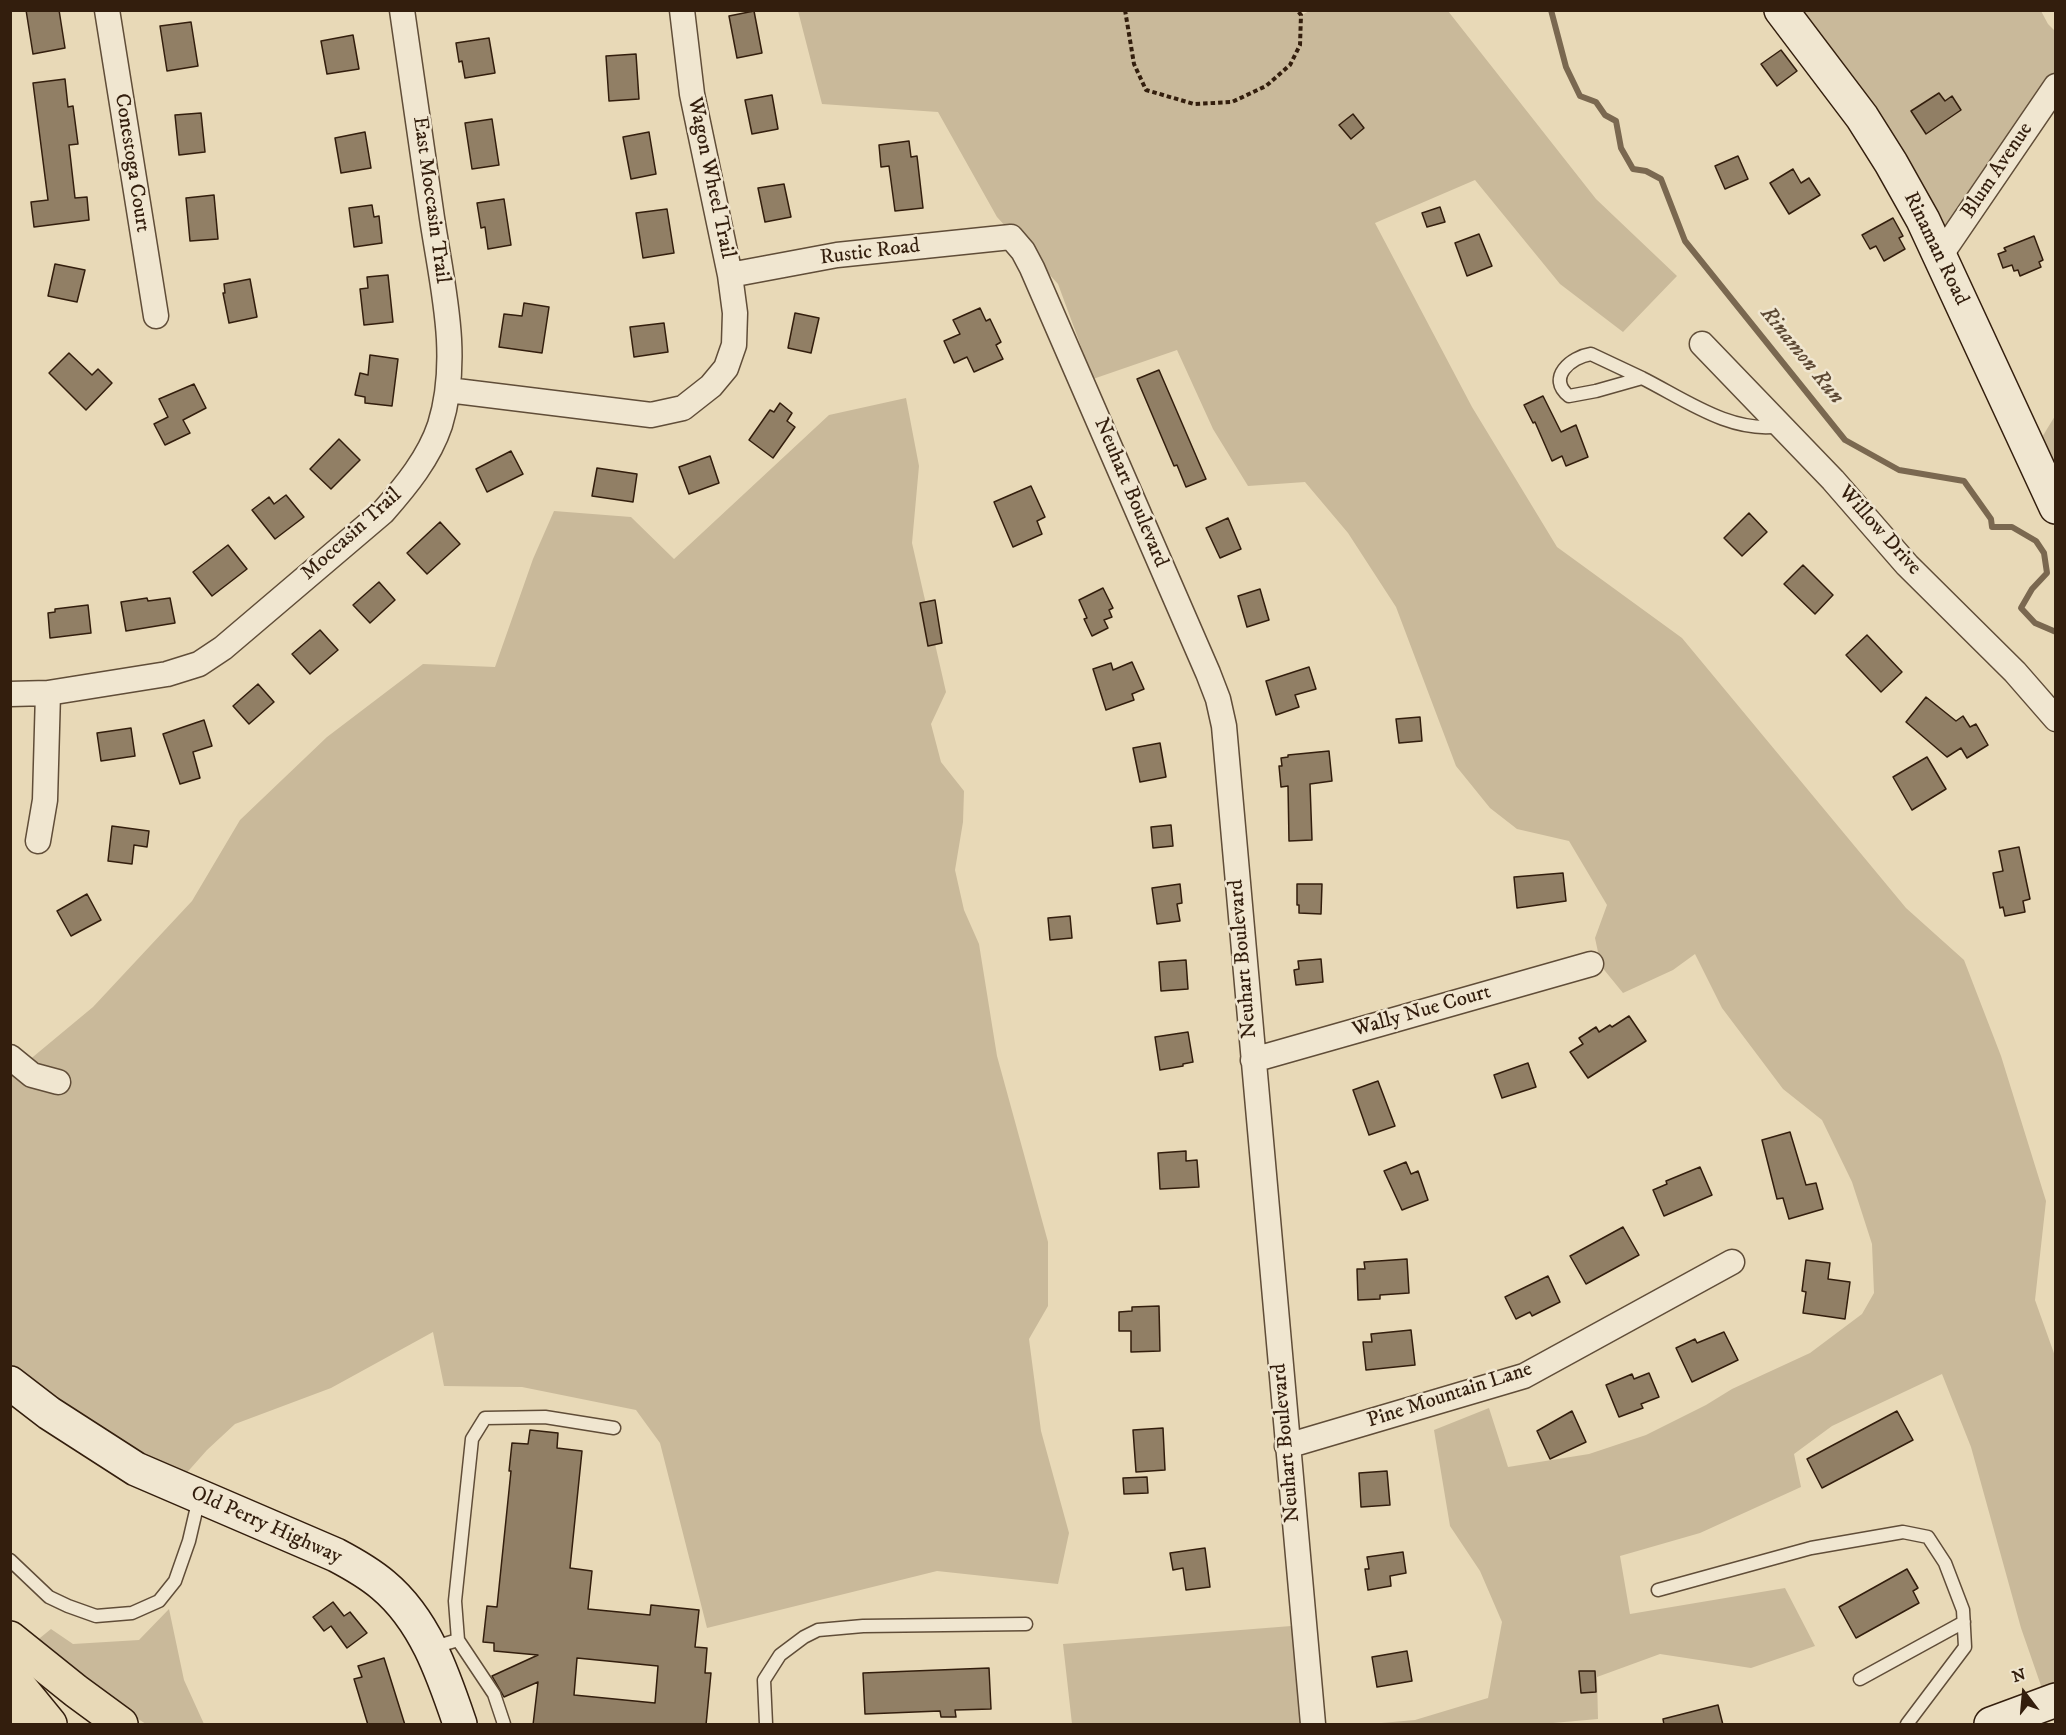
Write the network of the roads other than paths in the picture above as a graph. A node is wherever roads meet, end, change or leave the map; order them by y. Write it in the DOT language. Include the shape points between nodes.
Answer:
graph roads {
  1 [pos="107,10"];
  2 [pos="402,10"];
  3 [pos="682,10"];
  4 [pos="1781,10"];
  5 [pos="2055,86"];
  6 [pos="1011,237"];
  7 [pos="1940,256"];
  8 [pos="730,275"];
  9 [pos="156,316"];
  10 [pos="1702,344"];
  11 [pos="1642,378"];
  12 [pos="448,390"];
  13 [pos="1780,426"];
  14 [pos="2055,507"];
  15 [pos="48,693"];
  16 [pos="10,694"];
  17 [pos="2055,719"];
  18 [pos="38,841"];
  19 [pos="1591,964"];
  20 [pos="10,1057"];
  21 [pos="1253,1060"];
  22 [pos="58,1082"];
  23 [pos="1732,1262"];
  24 [pos="10,1383"];
  25 [pos="614,1428"];
  26 [pos="1287,1446"];
  27 [pos="199,1497"];
  28 [pos="10,1560"];
  29 [pos="1658,1590"];
  30 [pos="1964,1622"];
  31 [pos="1026,1624"];
  32 [pos="10,1638"];
  33 [pos="445,1644"];
  34 [pos="10,1675"];
  35 [pos="1860,1679"];
  36 [pos="2055,1700"];
  37 [pos="10,1718"];
  38 [pos="2011,1721"];
  39 [pos="16,1725"];
  40 [pos="50,1725"];
  41 [pos="122,1725"];
  42 [pos="460,1725"];
  43 [pos="504,1725"];
  44 [pos="766,1725"];
  45 [pos="1313,1725"];
  46 [pos="1907,1725"];
  1 -- 9 [label="street, Conestoga Court"];
  2 -- 12 [label="street, East Moccasin Trail" via="449,333"];
  3 -- 8 [label="street, Wagon Wheel Trail" via="692,94"];
  4 -- 7 [label="street, Rinaman Road" via="1862,117 1897,173"];
  5 -- 7 [label="street, Blum Avenue"];
  6 -- 8 [label="street, Rustic Road" via="837,255"];
  6 -- 21 [label="street, Neuhart Boulevard" via="1032,268 1218,699 1224,726"];
  7 -- 14 [label="street, Rinaman Road"];
  8 -- 12 [label="street, Wagon Wheel Trail" via="734,345 726,368 683,408 651,415"];
  10 -- 13 [label="street, Willow Drive"];
  11 -- 11 [label="lane" via="1569,396 1561,385 1566,365 1591,354"];
  11 -- 13 [label="lane" via="1731,422 1753,428"];
  12 -- 15 [label="street, Moccasin Trail" via="439,426 404,489 383,512 223,648 199,664 167,674"];
  13 -- 17 [label="street, Willow Drive"];
  15 -- 16 [label="street, Moccasin Trail"];
  15 -- 18 [label="street" via="45,800"];
  19 -- 21 [label="street, Wally Nue Court"];
  20 -- 22 [label="street" via="32,1075"];
  21 -- 26 [label="street, Neuhart Boulevard"];
  23 -- 26 [label="street, Pine Mountain Lane" via="1524,1376"];
  24 -- 27 [label="street, Old Perry Highway" via="136,1469"];
  25 -- 33 [label="lane" via="545,1417 485,1418 472,1439 455,1601"];
  26 -- 45 [label="street, Neuhart Boulevard"];
  27 -- 28 [label="lane" via="175,1581 159,1601 132,1613 96,1616 68,1606 49,1597"];
  27 -- 33 [label="street, Old Perry Highway" via="336,1555 366,1572"];
  29 -- 30 [label="lane" via="1811,1548 1903,1532 1928,1537 1945,1563"];
  30 -- 35 [label="lane"];
  30 -- 46 [label="lane" via="1965,1647"];
  31 -- 44 [label="lane" via="818,1630 780,1655 764,1680"];
  32 -- 41 [label="main road"];
  33 -- 42 [label="street, Old Perry Highway"];
  33 -- 43 [label="lane" via="494,1694"];
  34 -- 40 [label="main road"];
  36 -- 38 [label="street"];
  37 -- 39 [label="main road"];
}
